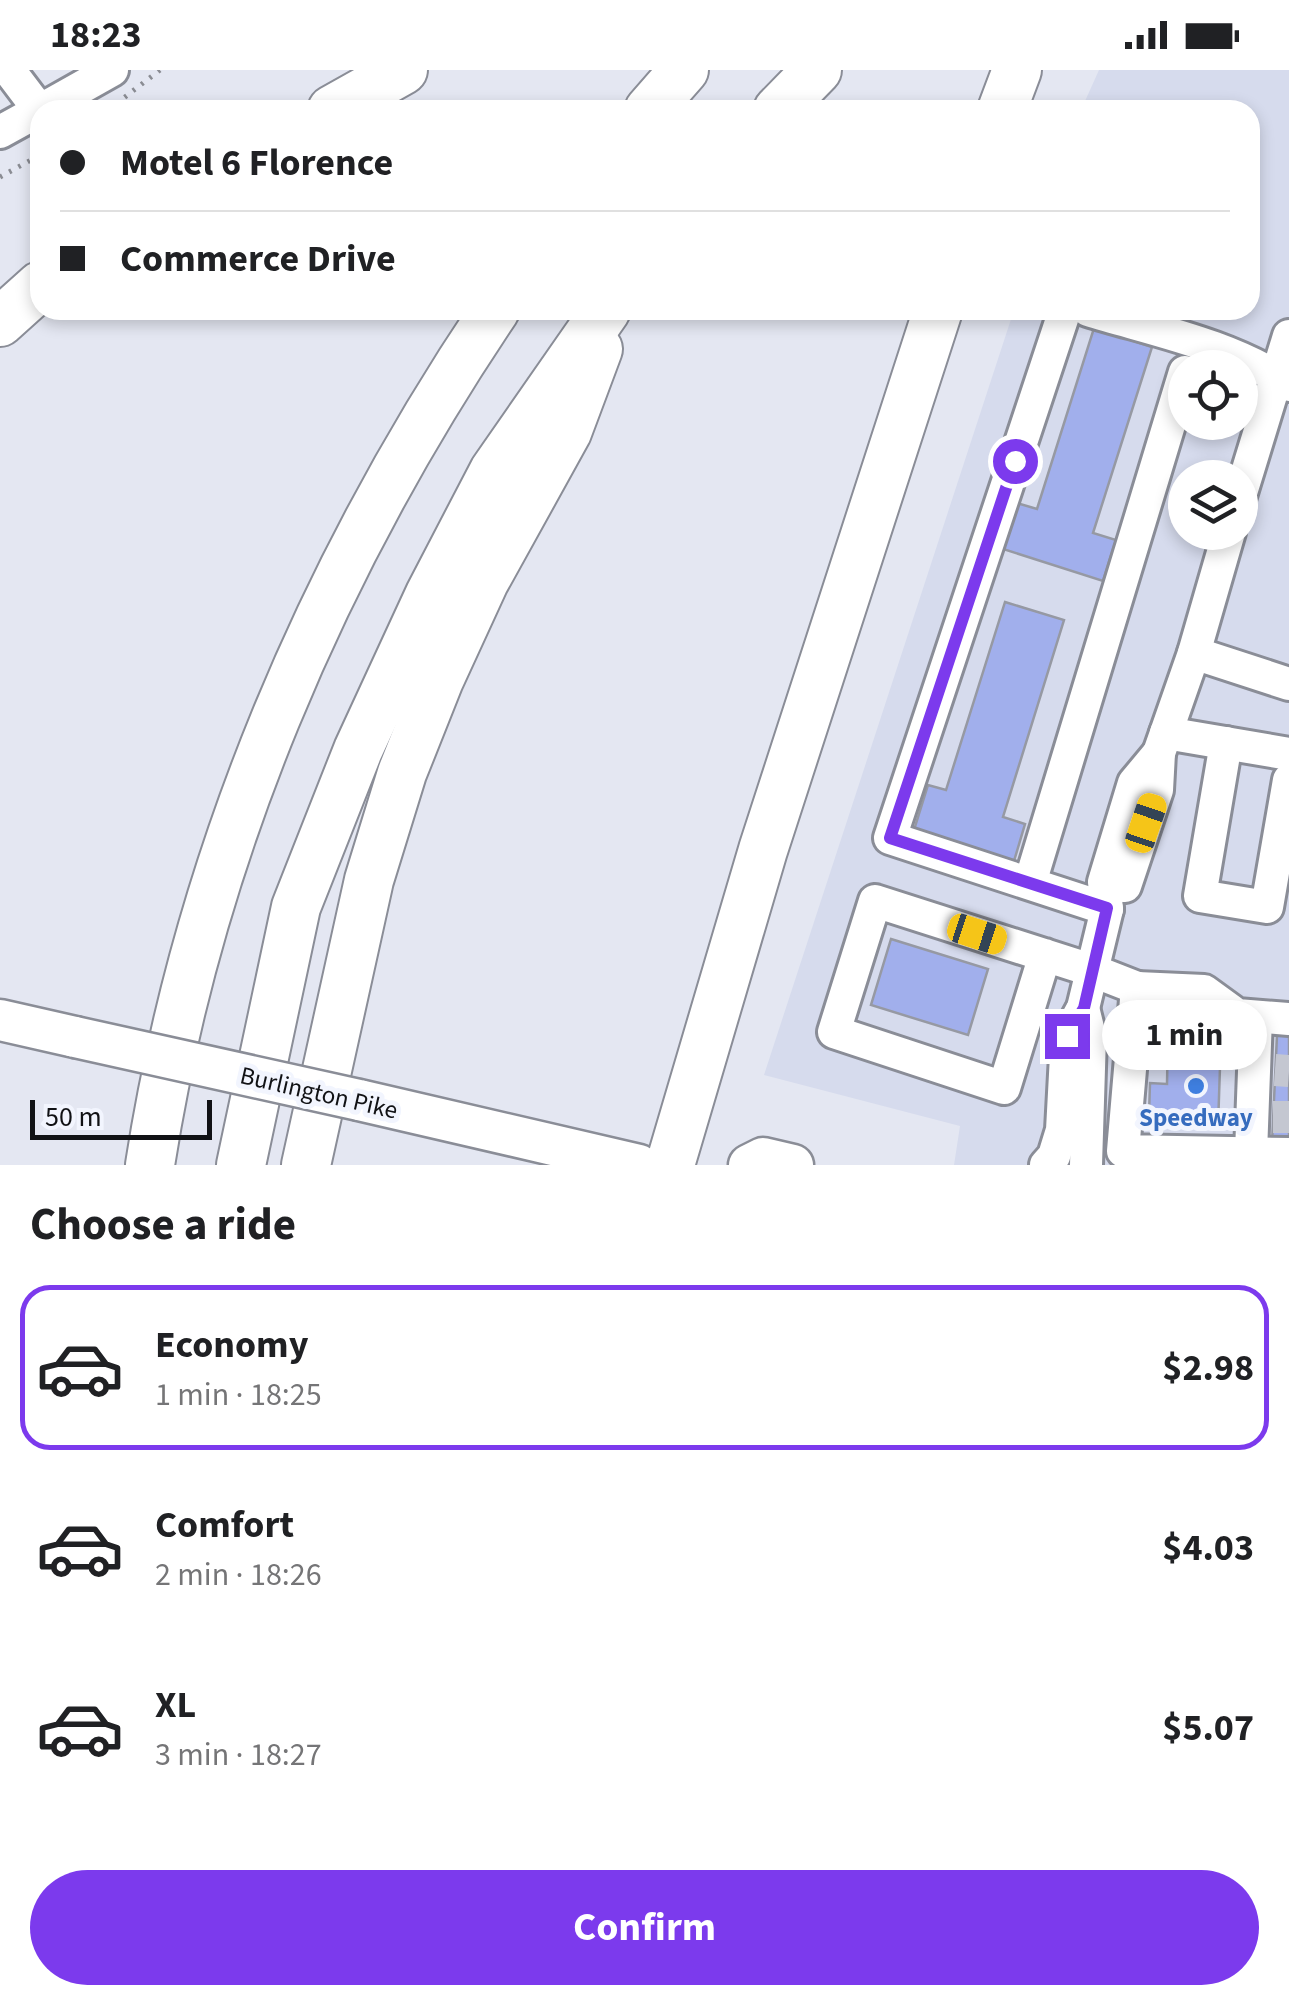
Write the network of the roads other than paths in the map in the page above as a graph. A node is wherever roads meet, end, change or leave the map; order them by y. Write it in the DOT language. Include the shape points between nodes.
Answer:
graph roads {
  1 [pos="9,70"];
  2 [pos="112,70"];
  3 [pos="403,70"];
  4 [pos="684,70"];
  5 [pos="817,70"];
  6 [pos="1016,70"];
  7 [pos="32,100"];
  8 [pos="58,100"];
  9 [pos="350,100"];
  10 [pos="657,100"];
  11 [pos="788,100"];
  12 [pos="1006,100"];
  13 [pos="30,116"];
  14 [pos="0,132"];
  15 [pos="30,295"];
  16 [pos="489,320"];
  17 [pos="602,320"];
  18 [pos="606,320"];
  19 [pos="935,320"];
  20 [pos="1062,320"];
  21 [pos="1108,320"];
  22 [pos="0,322"];
  23 [pos="1289,336"];
  24 [pos="1168,351"];
  25 [pos="1282,380"];
  26 [pos="1168,427"];
  27 [pos="1253,460"];
  28 [pos="1224,550"];
  29 [pos="1194,653"];
  30 [pos="1289,684"];
  31 [pos="1162,743"];
  32 [pos="1226,743"];
  33 [pos="1289,754"];
  34 [pos="1289,780"];
  35 [pos="1030,884"];
  36 [pos="1107,908"];
  37 [pos="1045,955"];
  38 [pos="1091,970"];
  39 [pos="1137,988"];
  40 [pos="1084,1008"];
  41 [pos="1256,1017"];
  42 [pos="1289,1019"];
  43 [pos="0,1020"];
  44 [pos="1251,1153"];
  45 [pos="1289,1154"];
  46 [pos="150,1165"];
  47 [pos="241,1165"];
  48 [pos="306,1165"];
  49 [pos="638,1165"];
  50 [pos="670,1165"];
  51 [pos="748,1165"];
  52 [pos="792,1165"];
  53 [pos="1046,1165"];
  54 [pos="1086,1165"];
  1 -- 7 [label="street"];
  2 -- 8 [label="street"];
  3 -- 9 [label="highway"];
  4 -- 10 [label="highway"];
  5 -- 11 [label="highway"];
  6 -- 12 [label="highway"];
  13 -- 14 [label="street"];
  15 -- 22 [label="highway"];
  16 -- 46 [label="highway" via="386,484 280,704 215,887"];
  17 -- 47 [label="highway" via="494,470 358,750 296,908"];
  18 -- 48 [label="highway" via="567,432 484,582 402,773 364,898"];
  19 -- 50 [label="highway" via="763,850"];
  20 -- 35 [label="street" via="890,838"];
  21 -- 24 [label="street"];
  23 -- 25 [label="street"];
  25 -- 27 [label="street"];
  26 -- 35 [label="street"];
  28 -- 29 [label="street"];
  29 -- 30 [label="street"];
  29 -- 31 [label="street"];
  31 -- 32 [label="street"];
  31 -- 36 [label="street" via="1158,790 1124,889"];
  32 -- 33 [label="street"];
  32 -- 34 [label="street" via="1200,896 1267,908"];
  35 -- 36 [label="street"];
  36 -- 38 [label="street"];
  37 -- 37 [label="street" via="875,901 834,1032 1004,1088"];
  37 -- 38 [label="street"];
  38 -- 39 [label="street"];
  38 -- 40 [label="street"];
  39 -- 41 [label="street" via="1204,991 1237,1015"];
  39 -- 44 [label="street" via="1123,1151"];
  40 -- 53 [label="street" via="1067,1036 1062,1130"];
  40 -- 54 [label="street" via="1090,1036"];
  41 -- 42 [label="street"];
  41 -- 44 [label="street" via="1265,1070 1263,1116"];
  43 -- 49 [label="main road, Burlington Pike, bridge"];
  44 -- 45 [label="street"];
  51 -- 52 [label="main road" via="763,1158"];
}
